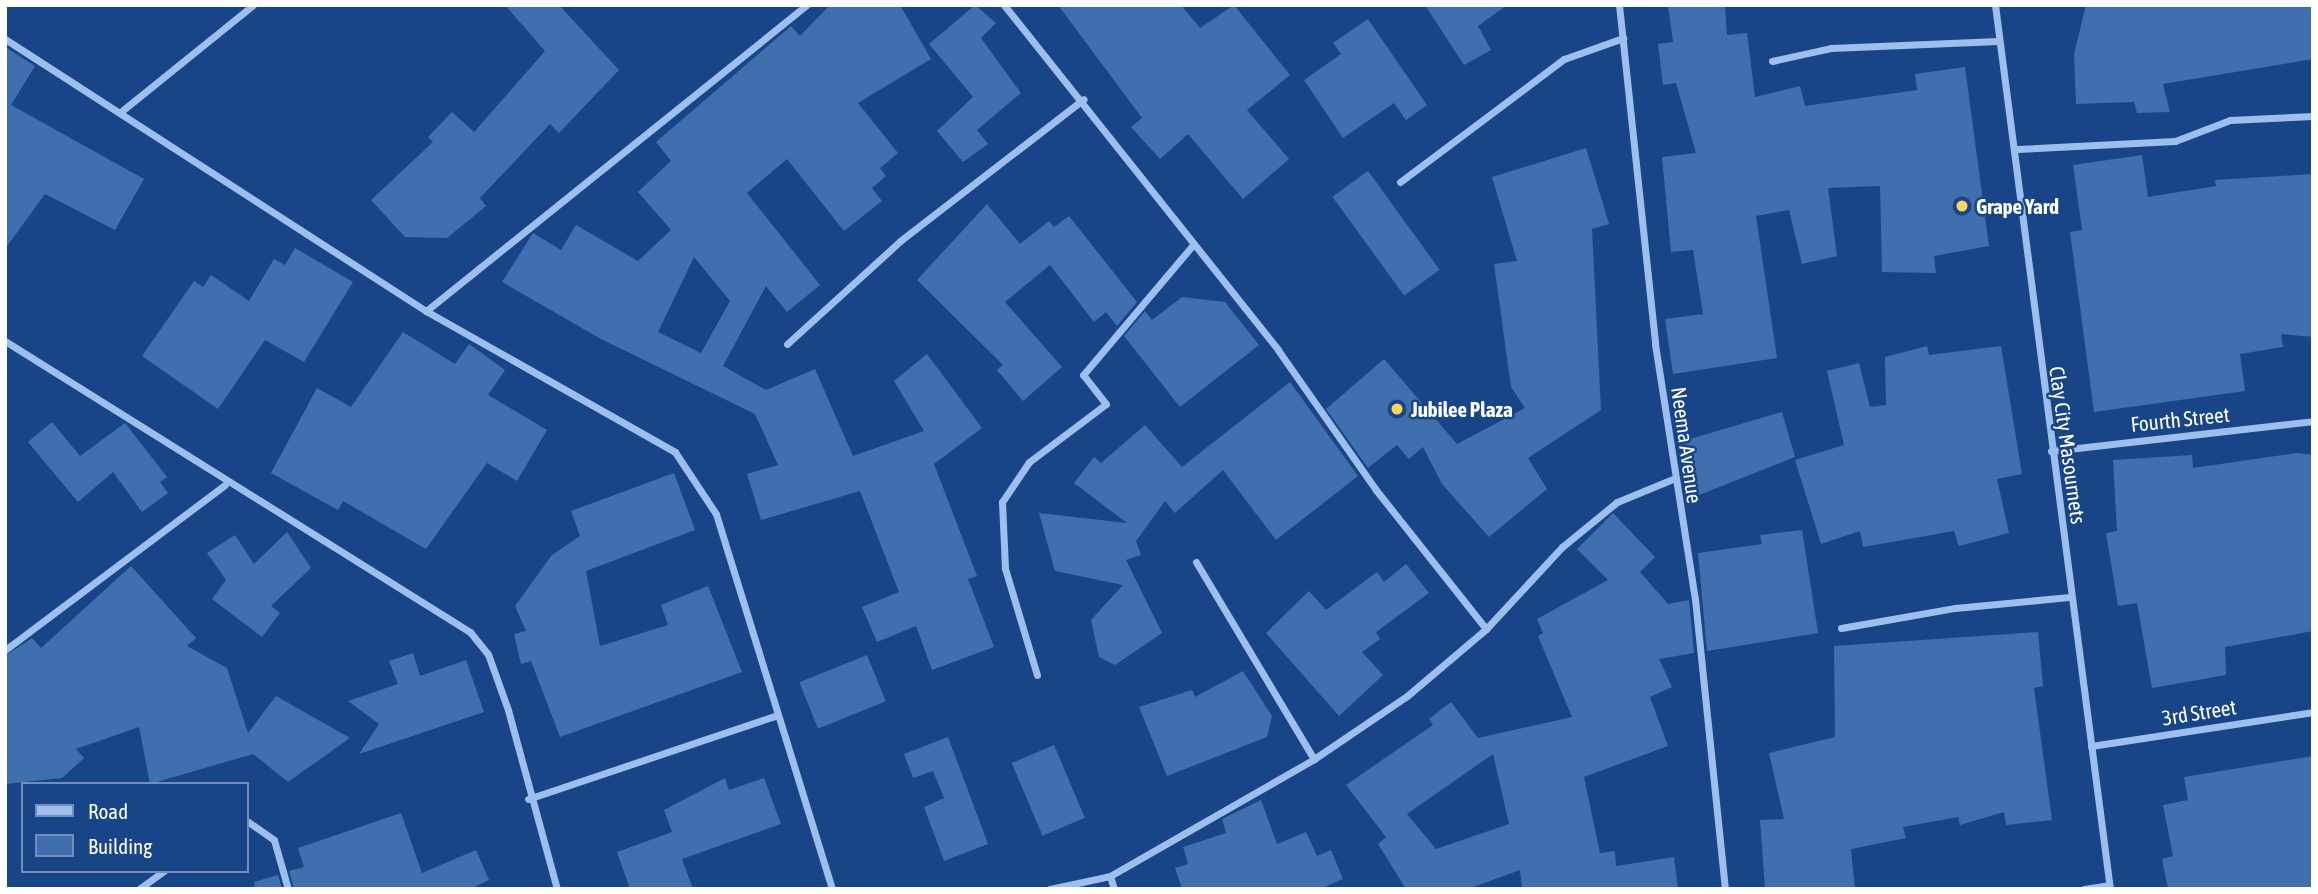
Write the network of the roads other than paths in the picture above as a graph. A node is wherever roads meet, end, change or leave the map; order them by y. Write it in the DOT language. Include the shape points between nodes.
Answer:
graph roads {
  1 [pos="253,5"];
  2 [pos="807,5"];
  3 [pos="1004,5"];
  4 [pos="1619,5"];
  5 [pos="1995,5"];
  6 [pos="1623,38"];
  7 [pos="5,39"];
  8 [pos="1998,41"];
  9 [pos="1772,61"];
  10 [pos="1084,99"];
  11 [pos="123,110"];
  12 [pos="2313,116"];
  13 [pos="2018,149"];
  14 [pos="1401,182"];
  15 [pos="1194,245"];
  16 [pos="426,310"];
  17 [pos="5,341"];
  18 [pos="787,344"];
  19 [pos="2313,421"];
  20 [pos="2051,451"];
  21 [pos="1673,479"];
  22 [pos="225,485"];
  23 [pos="1196,562"];
  24 [pos="2070,597"];
  25 [pos="1841,628"];
  26 [pos="1486,629"];
  27 [pos="5,650"];
  28 [pos="1037,675"];
  29 [pos="2313,712"];
  30 [pos="774,716"];
  31 [pos="2091,746"];
  32 [pos="1314,759"];
  33 [pos="528,799"];
  34 [pos="248,822"];
  35 [pos="161,873"];
  36 [pos="1110,876"];
  37 [pos="2109,887"];
  38 [pos="139,889"];
  39 [pos="288,889"];
  40 [pos="557,889"];
  41 [pos="832,889"];
  42 [pos="1050,889"];
  43 [pos="1114,889"];
  44 [pos="1725,889"];
  45 [pos="2084,889"];
  1 -- 11 [label="street"];
  2 -- 16 [label="street"];
  3 -- 10 [label="street"];
  4 -- 6 [label="street, Neema Avenue"];
  5 -- 8 [label="street, Clay City Masournets"];
  6 -- 14 [label="street" via="1564,59"];
  6 -- 21 [label="street, Neema Avenue"];
  7 -- 11 [label="street"];
  8 -- 9 [label="street" via="1831,48"];
  8 -- 13 [label="street, Clay City Masournets"];
  10 -- 15 [label="street"];
  10 -- 18 [label="street" via="900,241"];
  11 -- 16 [label="street"];
  12 -- 13 [label="street" via="2230,120 2175,141"];
  13 -- 20 [label="street, Clay City Masournets"];
  15 -- 26 [label="street"];
  15 -- 28 [label="street" via="1083,375 1106,404 1029,463 1003,502 1005,568"];
  16 -- 30 [label="street" via="630,422 691,470 716,514"];
  17 -- 22 [label="street"];
  19 -- 20 [label="street, Fourth Street"];
  20 -- 24 [label="street, Clay City Masournets"];
  21 -- 26 [label="street" via="1617,502 1562,547"];
  21 -- 44 [label="street, Neema Avenue" via="1695,599"];
  22 -- 27 [label="street"];
  22 -- 33 [label="street" via="470,632 488,654"];
  23 -- 32 [label="street"];
  24 -- 25 [label="street" via="1955,608"];
  24 -- 31 [label="street, Clay City Masournets"];
  26 -- 32 [label="street" via="1407,696"];
  29 -- 31 [label="street, 3rd Street"];
  30 -- 33 [label="street"];
  30 -- 41 [label="street"];
  31 -- 37 [label="street, Clay City Masournets"];
  32 -- 36 [label="street"];
  33 -- 40 [label="street"];
  34 -- 39 [label="street" via="274,840"];
  35 -- 38 [label="street"];
  36 -- 42 [label="street"];
  36 -- 43 [label="street"];
  37 -- 45 [label="street"];
}
